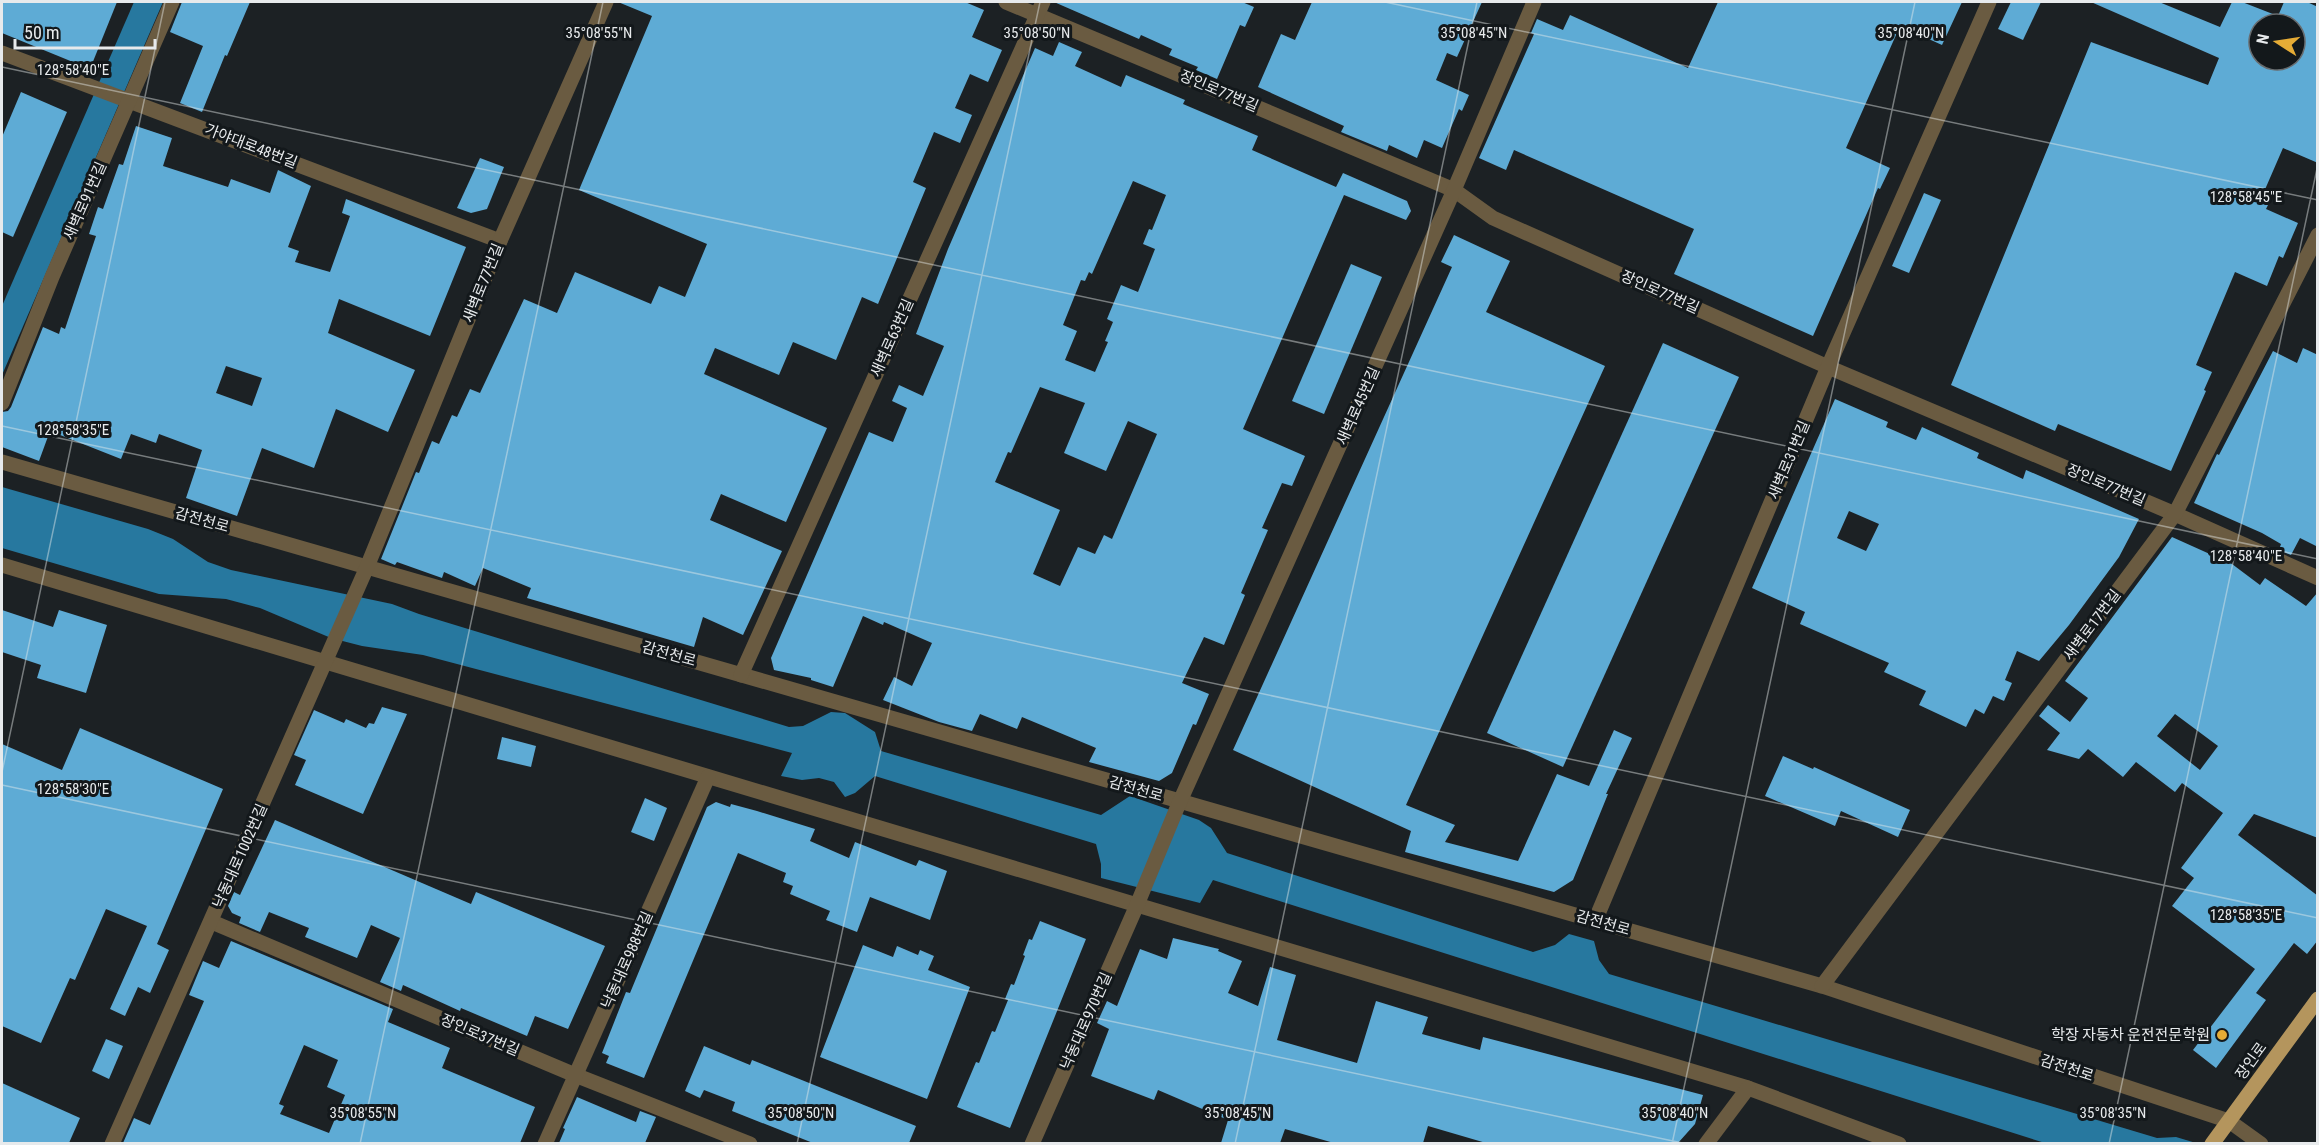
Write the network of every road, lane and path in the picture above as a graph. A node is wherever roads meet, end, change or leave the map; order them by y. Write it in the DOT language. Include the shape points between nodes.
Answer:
graph roads {
  1 [pos="172,2"];
  2 [pos="606,2"];
  3 [pos="1006,2"];
  4 [pos="1534,2"];
  5 [pos="1989,2"];
  6 [pos="1040,8"];
  7 [pos="2,53"];
  8 [pos="128,100"];
  9 [pos="1454,190"];
  10 [pos="2318,235"];
  11 [pos="500,241"];
  12 [pos="1828,367"];
  13 [pos="2,403"];
  14 [pos="2,462"];
  15 [pos="2175,514"];
  16 [pos="2,565"];
  17 [pos="364,573"];
  18 [pos="2318,578"];
  19 [pos="327,659"];
  20 [pos="741,675"];
  21 [pos="708,777"];
  22 [pos="1180,805"];
  23 [pos="1139,902"];
  24 [pos="1595,921"];
  25 [pos="212,922"];
  26 [pos="1822,987"];
  27 [pos="2318,999"];
  28 [pos="575,1076"];
  29 [pos="1748,1088"];
  30 [pos="2225,1126"];
  31 [pos="112,1143"];
  32 [pos="545,1143"];
  33 [pos="750,1143"];
  34 [pos="1032,1143"];
  35 [pos="1706,1143"];
  36 [pos="1899,1143"];
  37 [pos="2212,1143"];
  38 [pos="2261,1143"];
  1 -- 8 [label="street, 새벽로91번길"];
  2 -- 11 [label="street, 새벽로77번길"];
  3 -- 6 [label="street, 장인로77번길"];
  4 -- 9 [label="street, 새벽로45번길"];
  5 -- 12 [label="street, 새벽로31번길"];
  6 -- 9 [label="street, 장인로77번길"];
  6 -- 20 [label="street, 새벽로63번길"];
  7 -- 8 [label="street, 가야대로48번길"];
  8 -- 11 [label="street, 가야대로48번길"];
  8 -- 13 [label="street, 새벽로91번길"];
  9 -- 12 [label="street, 장인로77번길" via="1492,218"];
  9 -- 22 [label="street, 새벽로45번길"];
  10 -- 15 [label="street, 새벽로17번길"];
  11 -- 17 [label="street, 새벽로77번길"];
  12 -- 15 [label="street, 장인로77번길"];
  12 -- 24 [label="street, 새벽로31번길"];
  14 -- 17 [label="street, 감전천로"];
  15 -- 18 [label="street, 장인로77번길"];
  15 -- 26 [label="street, 새벽로17번길"];
  16 -- 19 [label="street"];
  17 -- 19 [label="street, 낙동대로1002번길"];
  17 -- 20 [label="street, 감전천로"];
  19 -- 21 [label="street"];
  19 -- 25 [label="street, 낙동대로1002번길"];
  20 -- 22 [label="street, 감전천로"];
  21 -- 23 [label="street"];
  21 -- 28 [label="street, 낙동대로988번길"];
  22 -- 23 [label="street, 새벽로45번길"];
  22 -- 24 [label="street, 감전천로"];
  23 -- 29 [label="street"];
  23 -- 34 [label="street, 낙동대로970번길"];
  24 -- 26 [label="street, 감전천로"];
  25 -- 28 [label="street, 장인로37번길"];
  25 -- 31 [label="street, 낙동대로1002번길"];
  26 -- 30 [label="street, 감전천로"];
  27 -- 30 [label="main road, 장인로"];
  28 -- 32 [label="street, 낙동대로988번길"];
  28 -- 33 [label="street, 장인로37번길"];
  29 -- 35 [label="street"];
  29 -- 36 [label="street"];
  30 -- 37 [label="main road, 장인로"];
  30 -- 38 [label="street, 감전천로"];
}
